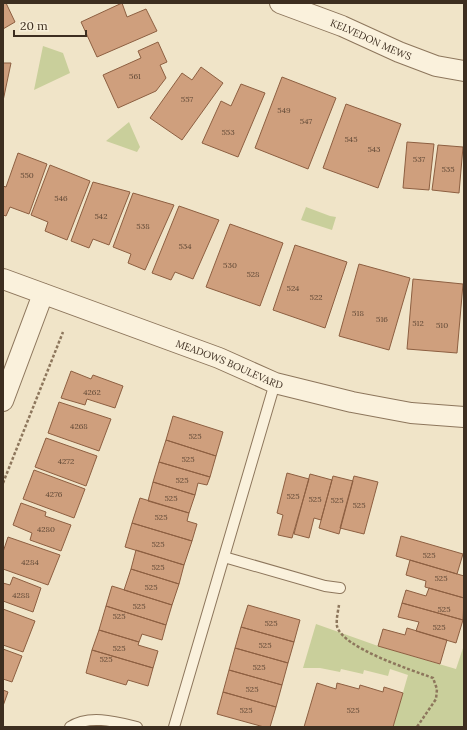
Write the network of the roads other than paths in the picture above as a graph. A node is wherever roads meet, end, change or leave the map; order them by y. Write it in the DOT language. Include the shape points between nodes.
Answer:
graph roads {
  1 [pos="280,3"];
  2 [pos="464,71"];
  3 [pos="3,279"];
  4 [pos="43,294"];
  5 [pos="275,383"];
  6 [pos="3,401"];
  7 [pos="464,417"];
  8 [pos="224,557"];
  9 [pos="340,588"];
  10 [pos="70,727"];
  11 [pos="137,727"];
  12 [pos="174,727"];
  1 -- 2 [label="street, KELVEDON MEWS" via="436,66"];
  3 -- 4 [label="street, MEADOWS BOULEVARD"];
  4 -- 5 [label="street, MEADOWS BOULEVARD" via="219,358"];
  4 -- 6 [label="street"];
  5 -- 7 [label="street, MEADOWS BOULEVARD" via="411,414"];
  5 -- 8 [label="lane"];
  8 -- 9 [label="lane"];
  8 -- 12 [label="lane"];
  10 -- 11 [label="lane" via="90,720"];
}
